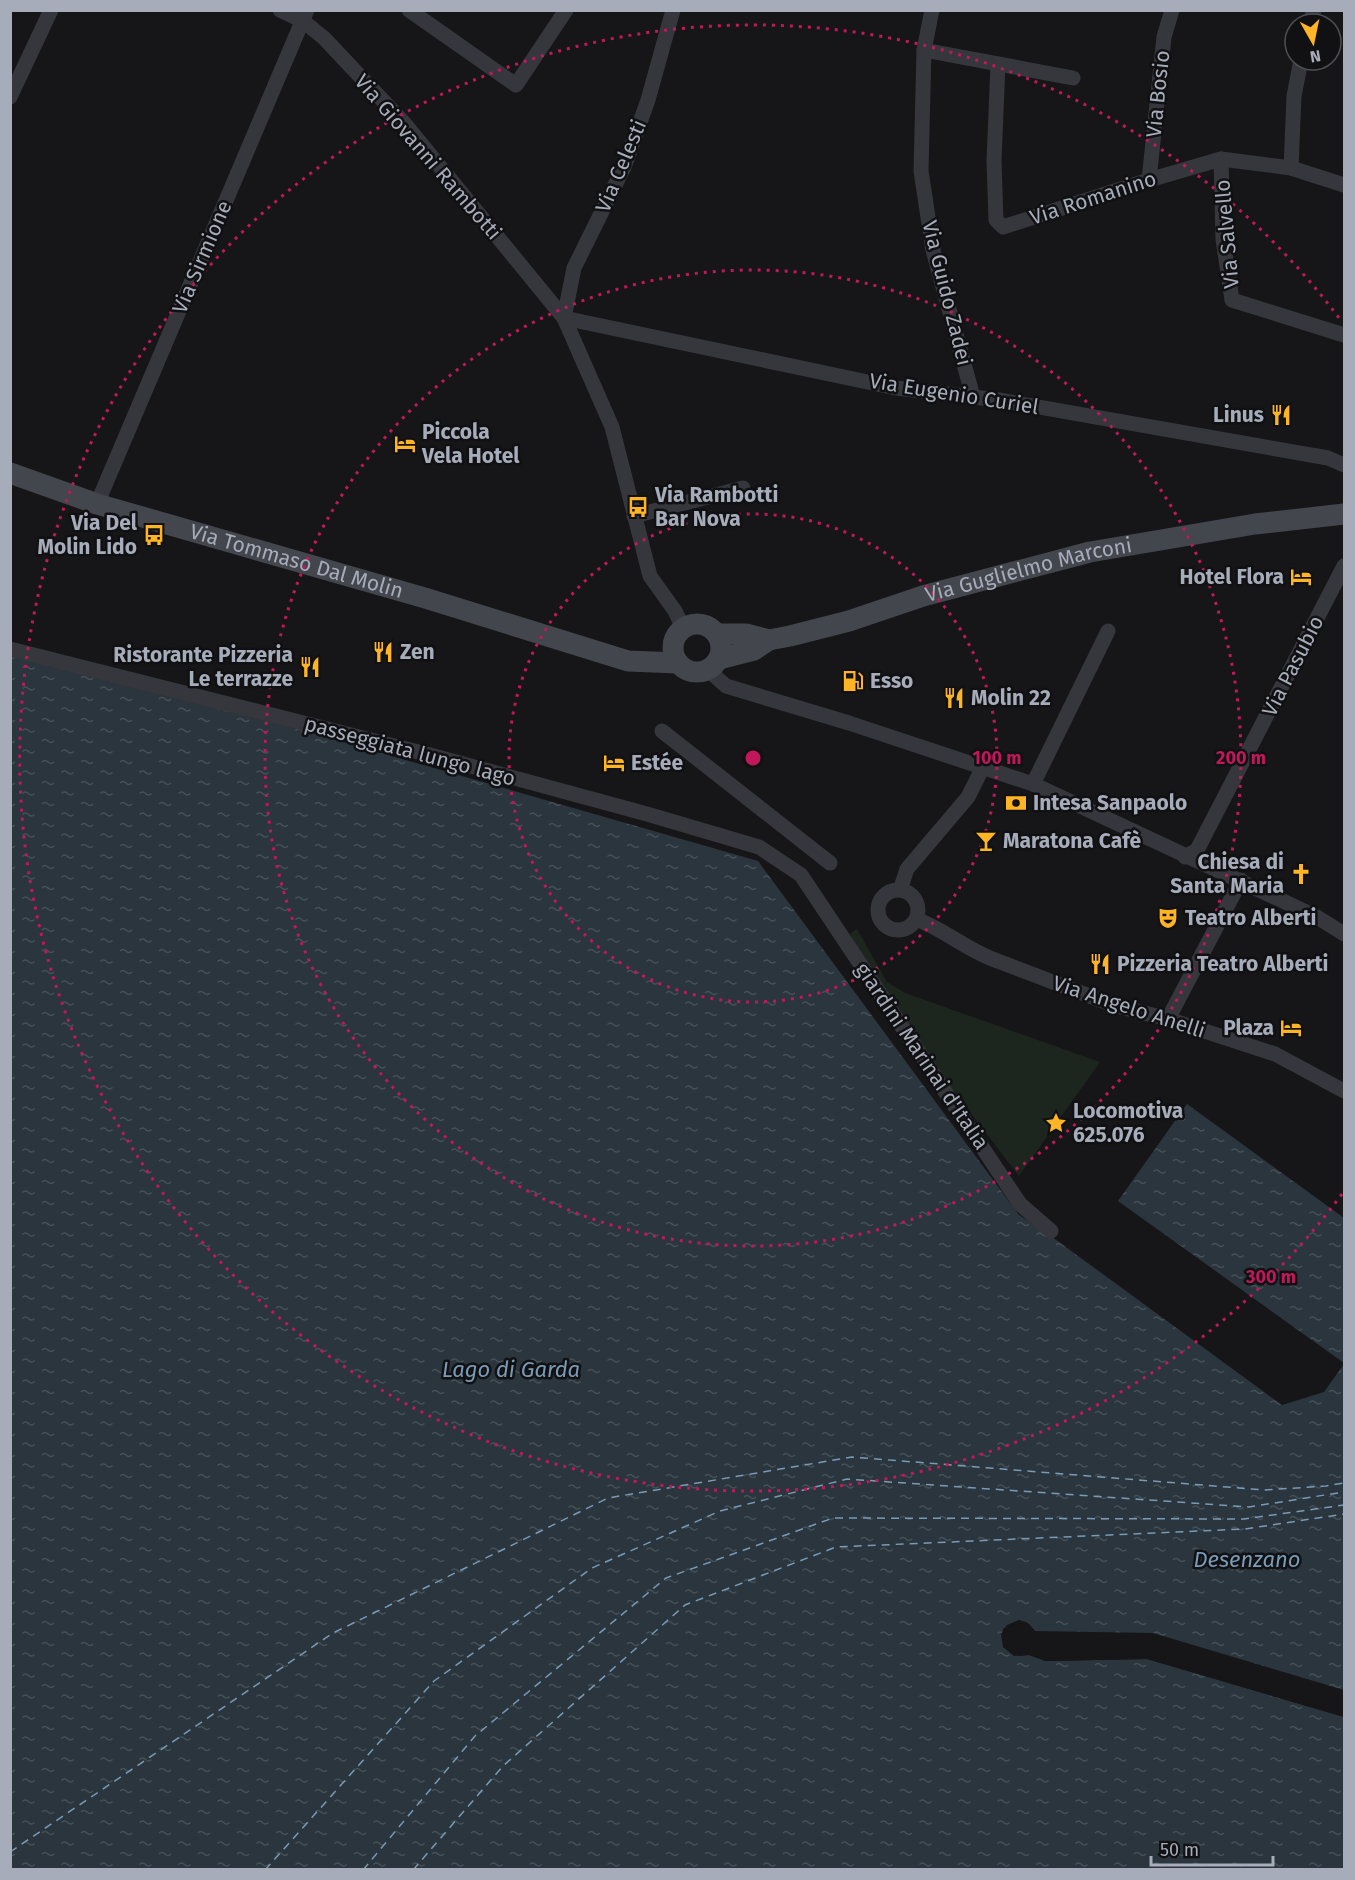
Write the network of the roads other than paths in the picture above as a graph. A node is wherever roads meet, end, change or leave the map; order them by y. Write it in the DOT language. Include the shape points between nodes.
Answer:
graph roads {
  1 [pos="51,10"];
  2 [pos="280,10"];
  3 [pos="409,10"];
  4 [pos="566,10"];
  5 [pos="673,10"];
  6 [pos="932,10"];
  7 [pos="1172,10"];
  8 [pos="305,16"];
  9 [pos="924,50"];
  10 [pos="998,64"];
  11 [pos="1299,72"];
  12 [pos="1074,78"];
  13 [pos="10,97"];
  14 [pos="1221,159"];
  15 [pos="1291,168"];
  16 [pos="1149,180"];
  17 [pos="1344,184"];
  18 [pos="564,318"];
  19 [pos="1344,335"];
  20 [pos="973,397"];
  21 [pos="1344,465"];
  22 [pos="10,473"];
  23 [pos="743,488"];
  24 [pos="97,504"];
  25 [pos="1344,514"];
  26 [pos="634,516"];
  27 [pos="1344,566"];
  28 [pos="1108,631"];
  29 [pos="718,634"];
  30 [pos="678,635"];
  31 [pos="769,640"];
  32 [pos="582,646"];
  33 [pos="10,649"];
  34 [pos="678,663"];
  35 [pos="714,665"];
  36 [pos="662,731"];
  37 [pos="983,767"];
  38 [pos="1033,784"];
  39 [pos="1185,856"];
  40 [pos="801,875"];
  41 [pos="1240,880"];
  42 [pos="900,890"];
  43 [pos="916,919"];
  44 [pos="1344,934"];
  45 [pos="1168,1019"];
  46 [pos="1344,1091"];
  47 [pos="1051,1231"];
  1 -- 13 [label="street"];
  2 -- 8 [label="street, Via Giovanni Rambotti"];
  3 -- 4 [label="street" via="516,85"];
  5 -- 18 [label="street, Via Celesti" via="624,167 574,268"];
  6 -- 9 [label="street, Via Guido Zadei"];
  7 -- 16 [label="street, Via Bosio" via="1164,37"];
  8 -- 18 [label="street, Via Giovanni Rambotti" via="405,124"];
  8 -- 24 [label="street, Via Sirmione"];
  9 -- 10 [label="street"];
  9 -- 20 [label="street, Via Guido Zadei" via="921,171 933,250"];
  10 -- 12 [label="street"];
  10 -- 16 [label="street, Via Romanino" via="996,220 1003,227"];
  11 -- 15 [label="street"];
  14 -- 15 [label="street, Via Romanino"];
  14 -- 16 [label="street, Via Romanino"];
  14 -- 19 [label="street, Via Salvello" via="1223,239 1232,300"];
  15 -- 17 [label="street, Via Romanino"];
  18 -- 20 [label="street, Via Eugenio Curiel" via="896,388"];
  18 -- 26 [label="street, Via Giovanni Rambotti" via="612,427"];
  20 -- 21 [label="street, Via Eugenio Curiel" via="1328,458"];
  22 -- 24 [label="main road, Via Tommaso Dal Molin"];
  23 -- 26 [label="street"];
  24 -- 32 [label="main road, Via Tommaso Dal Molin"];
  25 -- 31 [label="main road, Via Guglielmo Marconi" via="1255,524 1090,552"];
  26 -- 30 [label="street, Via Giovanni Rambotti" via="650,576 675,611"];
  27 -- 39 [label="street, Via Pasubio" via="1197,850"];
  28 -- 38 [label="street"];
  29 -- 30 [label="main road" via="698,623"];
  29 -- 31 [label="main road, Via Guglielmo Marconi" via="746,634"];
  29 -- 35 [label="main road" via="722,646"];
  30 -- 32 [label="main road, Via Tommaso Dal Molin" via="652,648"];
  30 -- 34 [label="main road" via="673,649"];
  31 -- 35 [label="main road"];
  32 -- 34 [label="main road, Via Tommaso Dal Molin" via="628,661"];
  33 -- 40 [label="street, passeggiata lungo lago" via="647,814 759,847"];
  34 -- 35 [label="main road" via="692,672"];
  35 -- 37 [label="street" via="726,686"];
  36 -- 40 [label="street" via="824,858"];
  37 -- 38 [label="street"];
  37 -- 42 [label="street" via="968,797 907,870"];
  38 -- 39 [label="street"];
  39 -- 41 [label="street"];
  40 -- 47 [label="street, giardini Marinai d'Italia" via="1020,1204"];
  41 -- 44 [label="street"];
  41 -- 45 [label="street"];
  42 -- 43 [label="street" via="914,898 918,908"];
  42 -- 43 [label="street" via="890,891 882,898 877,907 881,922 899,930"];
  43 -- 45 [label="street, Via Angelo Anelli" via="935,926 976,953 1036,977 1113,1005"];
  45 -- 46 [label="street, Via Angelo Anelli" via="1275,1054"];
}
